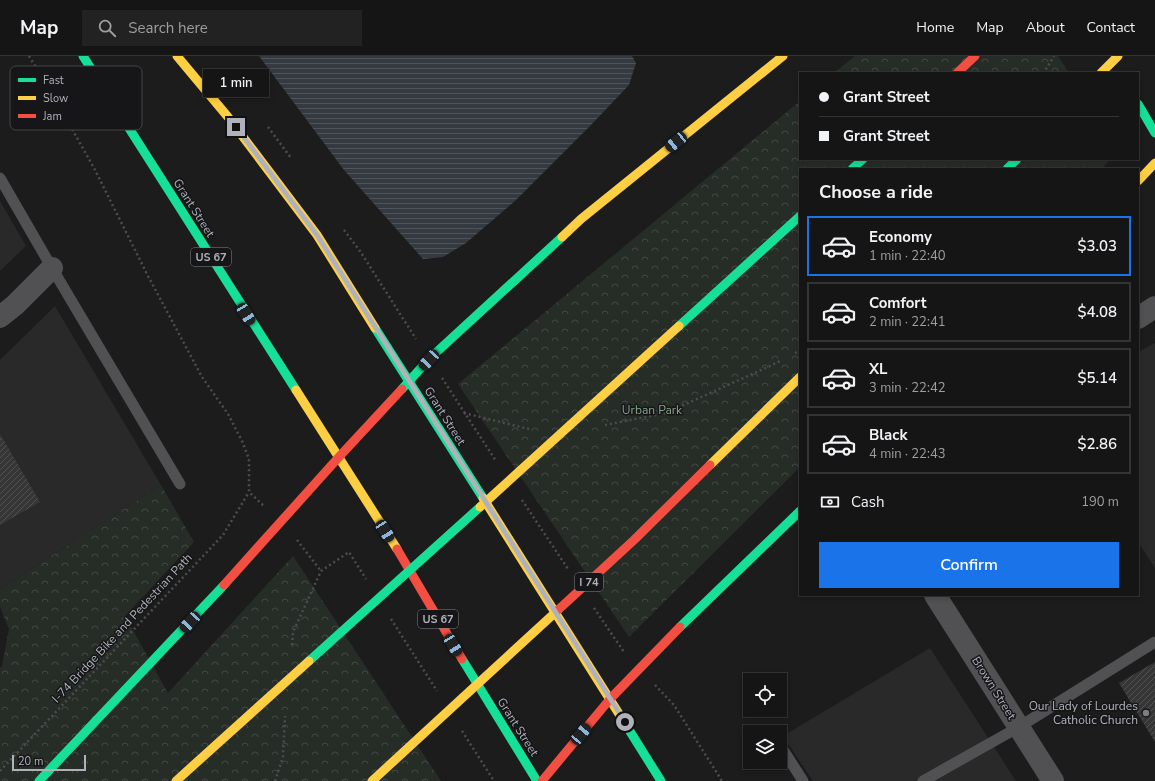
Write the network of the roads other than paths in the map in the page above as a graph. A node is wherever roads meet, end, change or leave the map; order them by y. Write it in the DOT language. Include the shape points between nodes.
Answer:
graph roads {
  1 [pos="83,56"];
  2 [pos="177,56"];
  3 [pos="783,56"];
  4 [pos="975,56"];
  5 [pos="1110,56"];
  6 [pos="1118,56"];
  7 [pos="89,66"];
  8 [pos="1117,67"];
  9 [pos="958,72"];
  10 [pos="1102,72"];
  11 [pos="1139,106"];
  12 [pos="130,130"];
  13 [pos="1155,133"];
  14 [pos="862,160"];
  15 [pos="1016,160"];
  16 [pos="1155,163"];
  17 [pos="853,168"];
  18 [pos="1008,168"];
  19 [pos="0,178"];
  20 [pos="1139,180"];
  21 [pos="799,217"];
  22 [pos="52,268"];
  23 [pos="1155,307"];
  24 [pos="0,317"];
  25 [pos="1139,317"];
  26 [pos="799,378"];
  27 [pos="409,381"];
  28 [pos="338,458"];
  29 [pos="180,484"];
  30 [pos="799,512"];
  31 [pos="936,596"];
  32 [pos="1155,642"];
  33 [pos="610,699"];
  34 [pos="1019,727"];
  35 [pos="787,756"];
  36 [pos="39,781"];
  37 [pos="176,781"];
  38 [pos="372,781"];
  39 [pos="537,781"];
  40 [pos="542,781"];
  41 [pos="661,781"];
  42 [pos="803,781"];
  43 [pos="923,781"];
  44 [pos="1053,781"];
  1 -- 7 [label="main road, Grant Street / US 67"];
  2 -- 27 [label="main road, Grant Street" via="228,117 317,235"];
  3 -- 27 [label="main road" via="581,219"];
  4 -- 9 [label="main road"];
  5 -- 8 [label="main road"];
  6 -- 10 [label="main road, bridge"];
  11 -- 13 [label="main road"];
  12 -- 28 [label="main road, Grant Street / US 67"];
  14 -- 17 [label="main road, bridge"];
  15 -- 18 [label="main road"];
  16 -- 20 [label="main road"];
  19 -- 22 [label="lane"];
  21 -- 37 [label="main road, bridge"];
  22 -- 24 [label="street"];
  22 -- 29 [label="lane"];
  23 -- 25 [label="street"];
  26 -- 38 [label="main road, I 74, bridge" via="634,540"];
  27 -- 28 [label="main road"];
  27 -- 33 [label="main road, Grant Street"];
  28 -- 36 [label="main road" via="227,582"];
  28 -- 39 [label="main road, Grant Street / US 67" via="393,543"];
  30 -- 33 [label="main road"];
  31 -- 34 [label="street, Brown Street"];
  32 -- 34 [label="lane"];
  33 -- 40 [label="main road"];
  33 -- 41 [label="main road, Grant Street"];
  34 -- 43 [label="lane"];
  34 -- 44 [label="street, Brown Street"];
  35 -- 42 [label="lane"];
}
